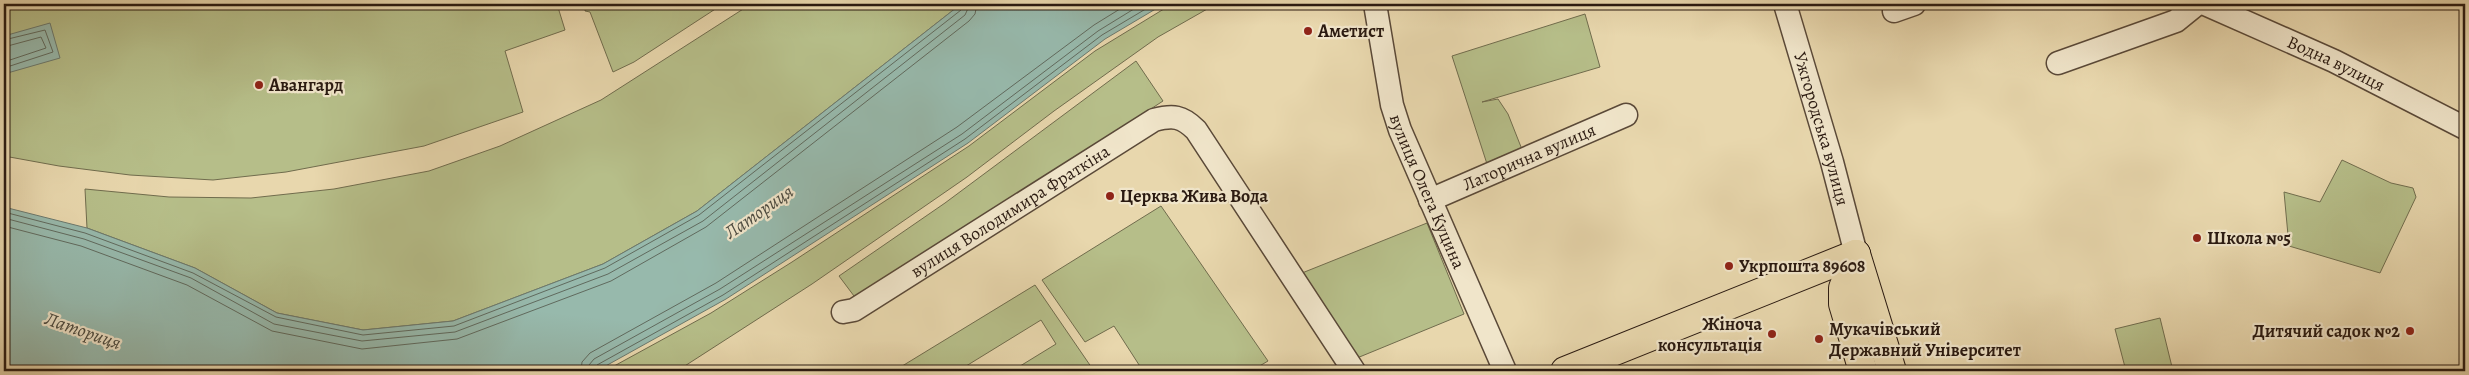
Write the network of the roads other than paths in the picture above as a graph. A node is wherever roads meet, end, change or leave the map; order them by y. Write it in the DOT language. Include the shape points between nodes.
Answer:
graph roads {
  1 [pos="1375,4"];
  2 [pos="1785,4"];
  3 [pos="2198,4"];
  4 [pos="2205,4"];
  5 [pos="2058,63"];
  6 [pos="1626,115"];
  7 [pos="2465,128"];
  8 [pos="1430,200"];
  9 [pos="1856,254"];
  10 [pos="843,312"];
  11 [pos="1354,371"];
  12 [pos="1505,371"];
  13 [pos="1565,371"];
  14 [pos="1863,371"];
  15 [pos="1892,371"];
  1 -- 8 [label="street, вулиця Олега Куцина" via="1392,105"];
  2 -- 9 [label="street, Ужгородська вулиця"];
  3 -- 5 [label="street" via="2176,21"];
  4 -- 7 [label="street, Водна вулиця" via="2334,61"];
  6 -- 8 [label="street, Латорична вулиця"];
  8 -- 12 [label="street, вулиця Олега Куцина"];
  9 -- 13 [label="main road"];
  9 -- 14 [label="main road" via="1843,288 1843,304"];
  9 -- 15 [label="main road, Ужгородська вулиця"];
  10 -- 11 [label="street, вулиця Володимира Фраткіна" via="854,310 1154,120 1172,115 1186,120 1196,130"];
}
